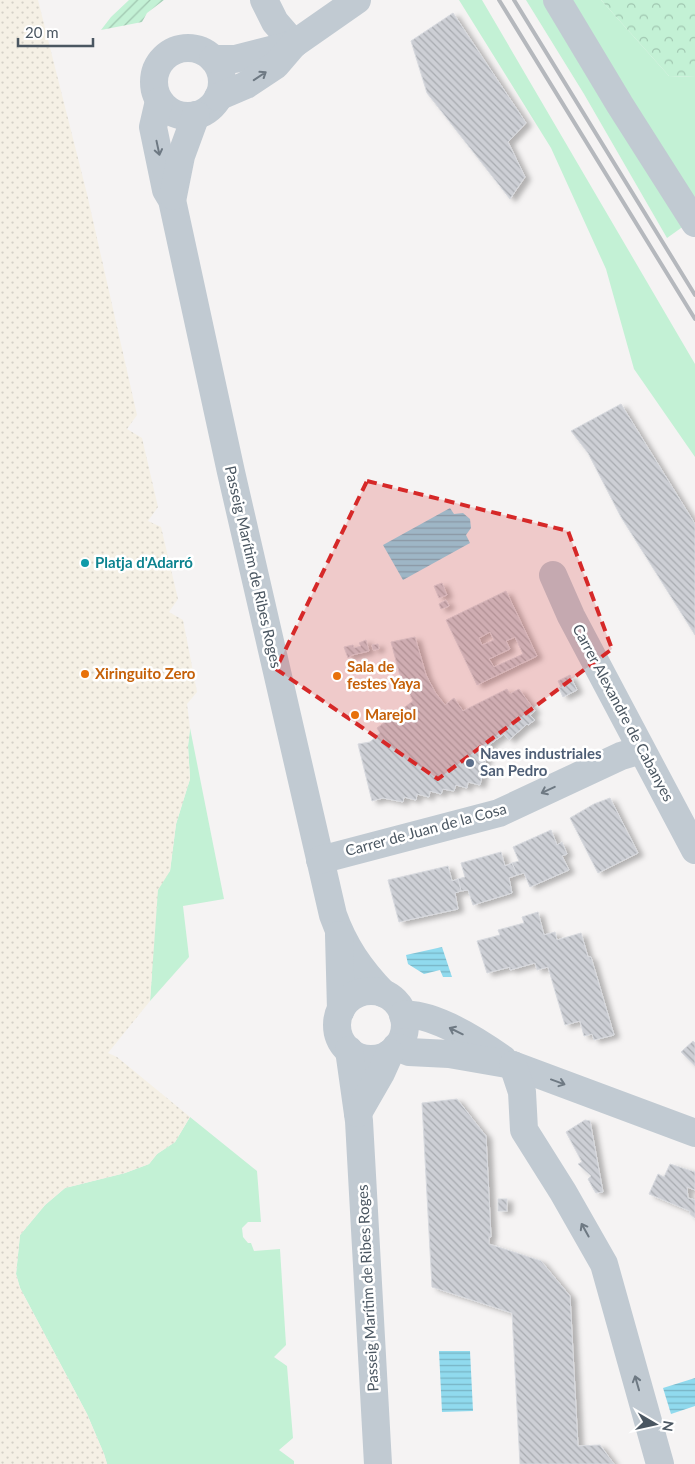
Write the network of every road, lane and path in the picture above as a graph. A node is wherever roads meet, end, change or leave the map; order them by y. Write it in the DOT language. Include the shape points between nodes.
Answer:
graph roads {
  1 [pos="264,0"];
  2 [pos="357,0"];
  3 [pos="557,0"];
  4 [pos="294,44"];
  5 [pos="214,59"];
  6 [pos="218,98"];
  7 [pos="159,101"];
  8 [pos="196,115"];
  9 [pos="172,200"];
  10 [pos="695,223"];
  11 [pos="553,575"];
  12 [pos="641,750"];
  13 [pos="695,850"];
  14 [pos="320,860"];
  15 [pos="339,933"];
  16 [pos="382,993"];
  17 [pos="341,1010"];
  18 [pos="403,1015"];
  19 [pos="348,1050"];
  20 [pos="393,1050"];
  21 [pos="513,1065"];
  22 [pos="358,1113"];
  23 [pos="695,1133"];
  24 [pos="378,1464"];
  25 [pos="660,1464"];
  1 -- 4 [label="street"];
  2 -- 4 [label="street"];
  3 -- 10 [label="street"];
  4 -- 5 [label="street" via="235,59"];
  6 -- 4 [label="street, one-way" via="246,85 276,65"];
  5 -- 6 [label="street" via="222,78"];
  5 -- 7 [label="street" via="190,47 176,49 166,55 153,79"];
  6 -- 8 [label="street" via="210,108"];
  7 -- 8 [label="street" via="174,113"];
  7 -- 9 [label="street, Passeig Marítim de Ribes Roges, one-way" via="153,127 166,190"];
  8 -- 9 [label="street, Passeig Marítim de Ribes Roges" via="181,156"];
  9 -- 14 [label="street, Passeig Marítim de Ribes Roges"];
  11 -- 12 [label="street, Carrer Alexandre de Cabanyes"];
  12 -- 13 [label="street, Carrer Alexandre de Cabanyes"];
  12 -- 14 [label="street, Carrer de Juan de la Cosa, one-way" via="621,756 499,813"];
  14 -- 15 [label="street, Passeig Marítim de Ribes Roges"];
  15 -- 16 [label="street, Passeig Marítim de Ribes Roges" via="361,970"];
  15 -- 17 [label="street, Passeig Marítim de Ribes Roges"];
  16 -- 17 [label="street" via="370,991 359,994 348,1000"];
  16 -- 18 [label="street, Passeig Marítim de Ribes Roges" via="396,1002"];
  17 -- 19 [label="street, Passeig Marítim de Ribes Roges" via="338,1031"];
  18 -- 20 [label="street" via="404,1033"];
  21 -- 18 [label="street, one-way" via="477,1041 441,1023 414,1014"];
  19 -- 20 [label="street" via="369,1059 380,1058"];
  19 -- 22 [label="street, Passeig Marítim de Ribes Roges"];
  20 -- 21 [label="street" via="449,1054"];
  20 -- 22 [label="street"];
  21 -- 23 [label="street, one-way"];
  25 -- 21 [label="street, one-way" via="604,1264 564,1192 524,1130 522,1092"];
  22 -- 24 [label="street, Passeig Marítim de Ribes Roges"];
}
